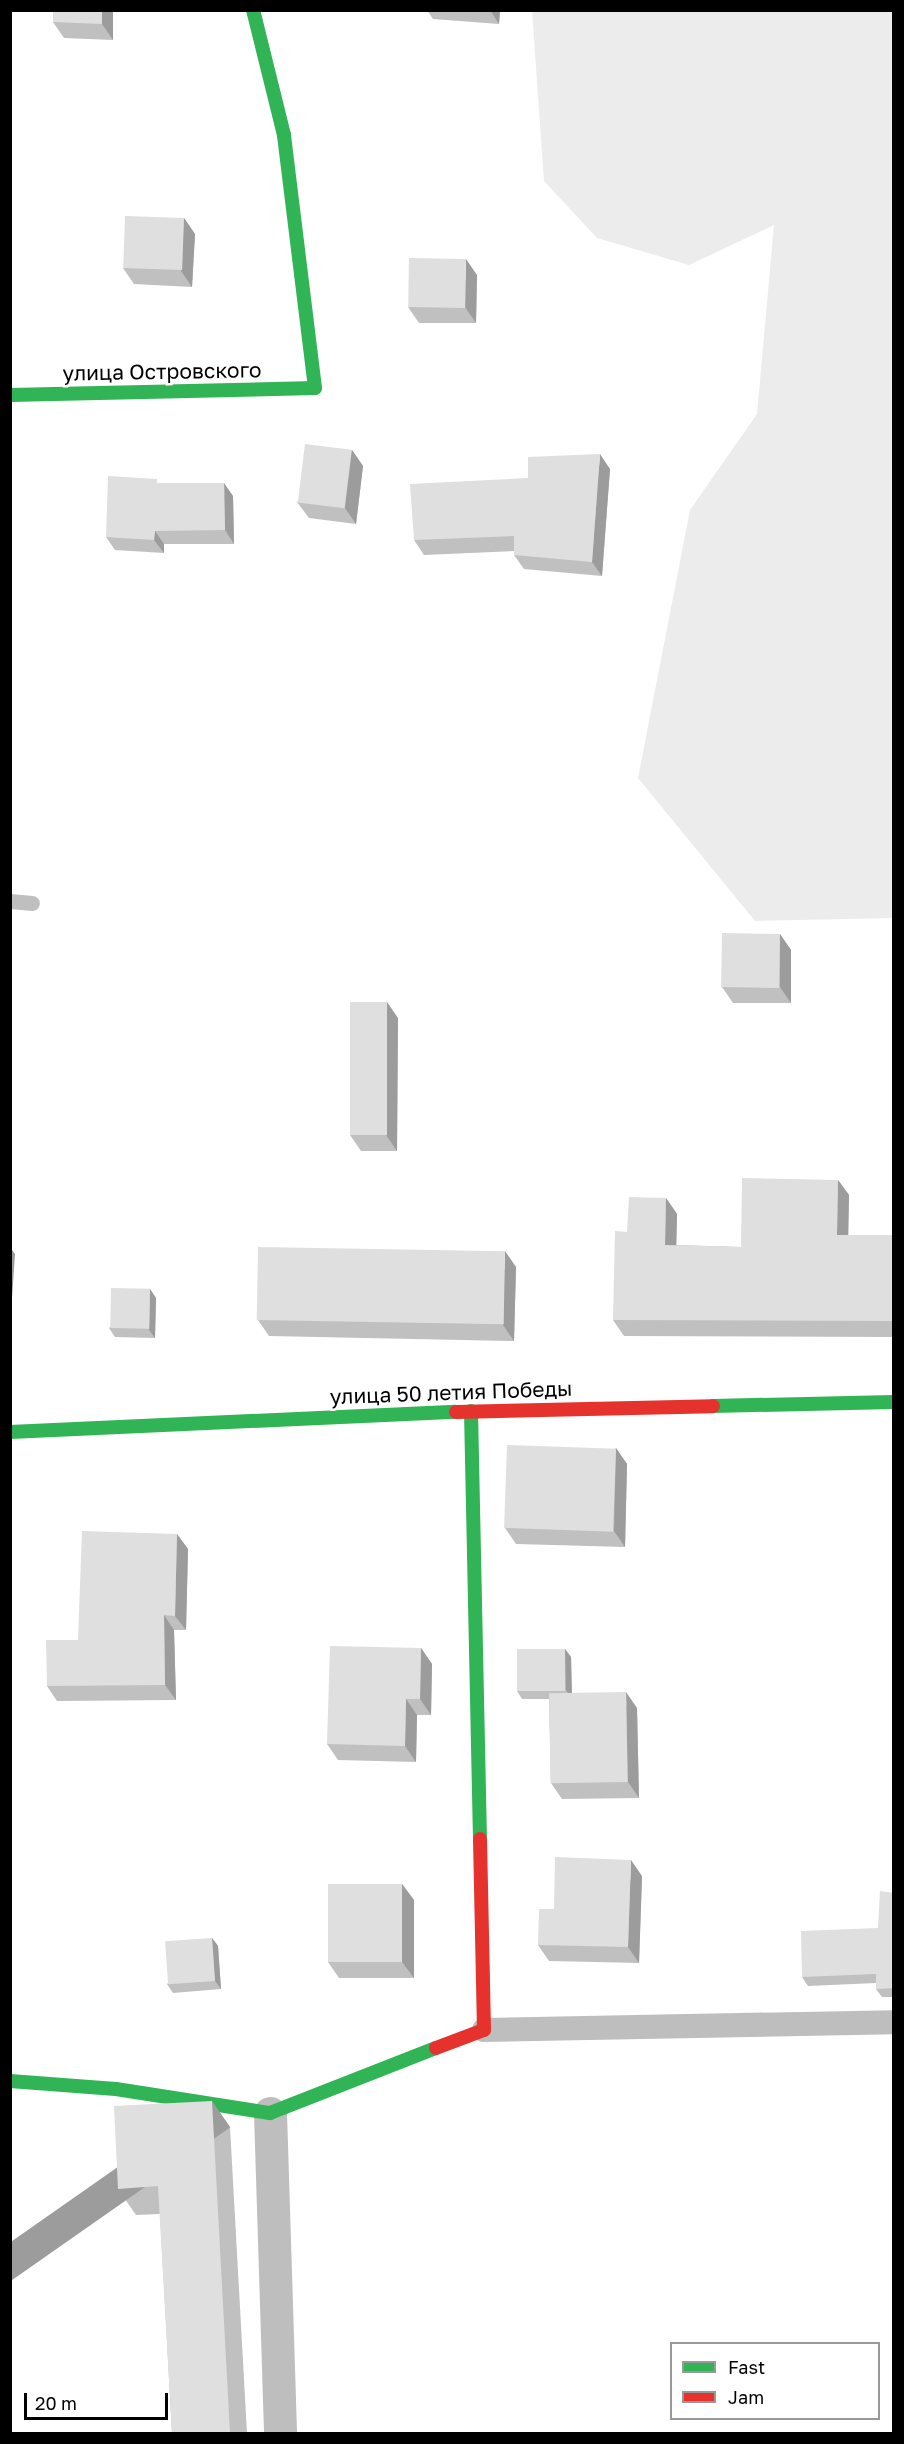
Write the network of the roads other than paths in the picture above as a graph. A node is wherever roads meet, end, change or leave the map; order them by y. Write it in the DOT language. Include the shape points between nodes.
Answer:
graph roads {
  1 [pos="254,10"];
  2 [pos="10,395"];
  3 [pos="894,1401"];
  4 [pos="471,1411"];
  5 [pos="10,1432"];
  6 [pos="894,2022"];
  7 [pos="484,2030"];
  8 [pos="10,2081"];
  9 [pos="270,2113"];
  10 [pos="280,2433"];
  1 -- 2 [label="street, улица Островского" via="284,135 315,388"];
  3 -- 4 [label="street, улица 50 летия Победы"];
  4 -- 5 [label="street, улица 50 летия Победы"];
  4 -- 7 [label="street"];
  6 -- 7 [label="lane"];
  7 -- 9 [label="street"];
  8 -- 9 [label="street" via="116,2089"];
  9 -- 10 [label="street"];
}
